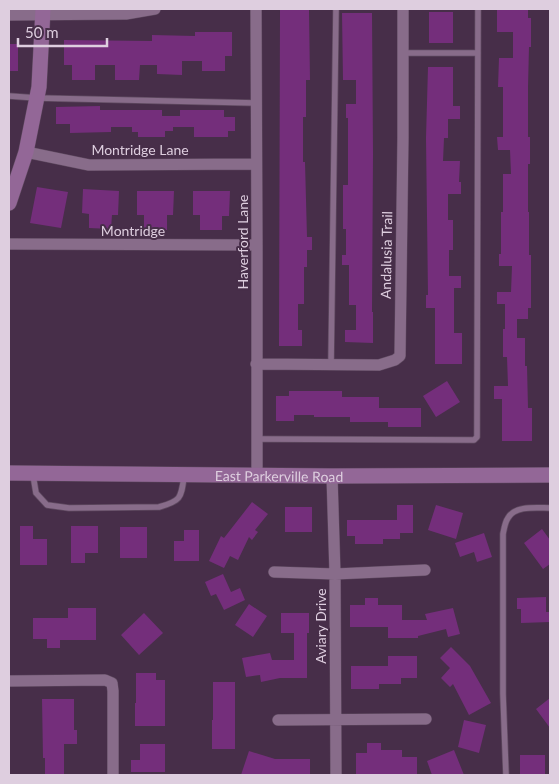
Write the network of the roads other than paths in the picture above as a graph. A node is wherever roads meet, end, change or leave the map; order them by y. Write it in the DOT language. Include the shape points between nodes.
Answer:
graph roads {
  1 [pos="155,9"];
  2 [pos="256,9"];
  3 [pos="336,9"];
  4 [pos="403,9"];
  5 [pos="478,9"];
  6 [pos="43,11"];
  7 [pos="9,14"];
  8 [pos="403,53"];
  9 [pos="478,53"];
  10 [pos="9,96"];
  11 [pos="37,98"];
  12 [pos="256,103"];
  13 [pos="26,152"];
  14 [pos="256,164"];
  15 [pos="9,203"];
  16 [pos="9,244"];
  17 [pos="257,245"];
  18 [pos="256,364"];
  19 [pos="331,365"];
  20 [pos="256,439"];
  21 [pos="9,473"];
  22 [pos="33,473"];
  23 [pos="184,475"];
  24 [pos="257,475"];
  25 [pos="550,475"];
  26 [pos="332,476"];
  27 [pos="550,508"];
  28 [pos="425,570"];
  29 [pos="274,572"];
  30 [pos="335,574"];
  31 [pos="9,681"];
  32 [pos="426,718"];
  33 [pos="278,720"];
  34 [pos="336,720"];
  35 [pos="113,775"];
  36 [pos="336,775"];
  37 [pos="506,775"];
  1 -- 6 [label="street" via="126,14"];
  2 -- 12 [label="street, Haverford Lane"];
  3 -- 19 [label="lane"];
  4 -- 8 [label="street, Andalusia Trail"];
  5 -- 9 [label="lane"];
  6 -- 7 [label="street"];
  6 -- 11 [label="main road"];
  8 -- 9 [label="lane"];
  8 -- 19 [label="street, Andalusia Trail" via="400,356 379,365"];
  9 -- 20 [label="lane" via="477,437 474,440"];
  10 -- 11 [label="lane"];
  11 -- 12 [label="lane"];
  11 -- 13 [label="main road"];
  12 -- 14 [label="street, Haverford Lane"];
  13 -- 14 [label="street, Montridge Lane" via="89,165"];
  13 -- 15 [label="main road"];
  14 -- 17 [label="street, Haverford Lane"];
  16 -- 17 [label="street, Montridge"];
  17 -- 18 [label="street, Haverford Lane"];
  18 -- 19 [label="street, Andalusia Trail"];
  18 -- 20 [label="street, Haverford Lane"];
  20 -- 24 [label="street, Haverford Lane"];
  21 -- 22 [label="main road, East Parkerville Road"];
  22 -- 23 [label="main road, East Parkerville Road"];
  22 -- 23 [label="lane" via="36,493 47,505 69,508 159,507 172,503 181,495"];
  23 -- 24 [label="main road, East Parkerville Road"];
  24 -- 26 [label="main road, East Parkerville Road"];
  25 -- 26 [label="main road, East Parkerville Road"];
  26 -- 30 [label="street, Aviary Drive"];
  27 -- 37 [label="lane" via="516,510 508,518 503,534"];
  28 -- 30 [label="street"];
  29 -- 30 [label="street"];
  30 -- 34 [label="street, Aviary Drive"];
  31 -- 35 [label="street" via="105,680 112,683"];
  32 -- 34 [label="street"];
  33 -- 34 [label="street"];
  34 -- 36 [label="street, Aviary Drive"];
}
